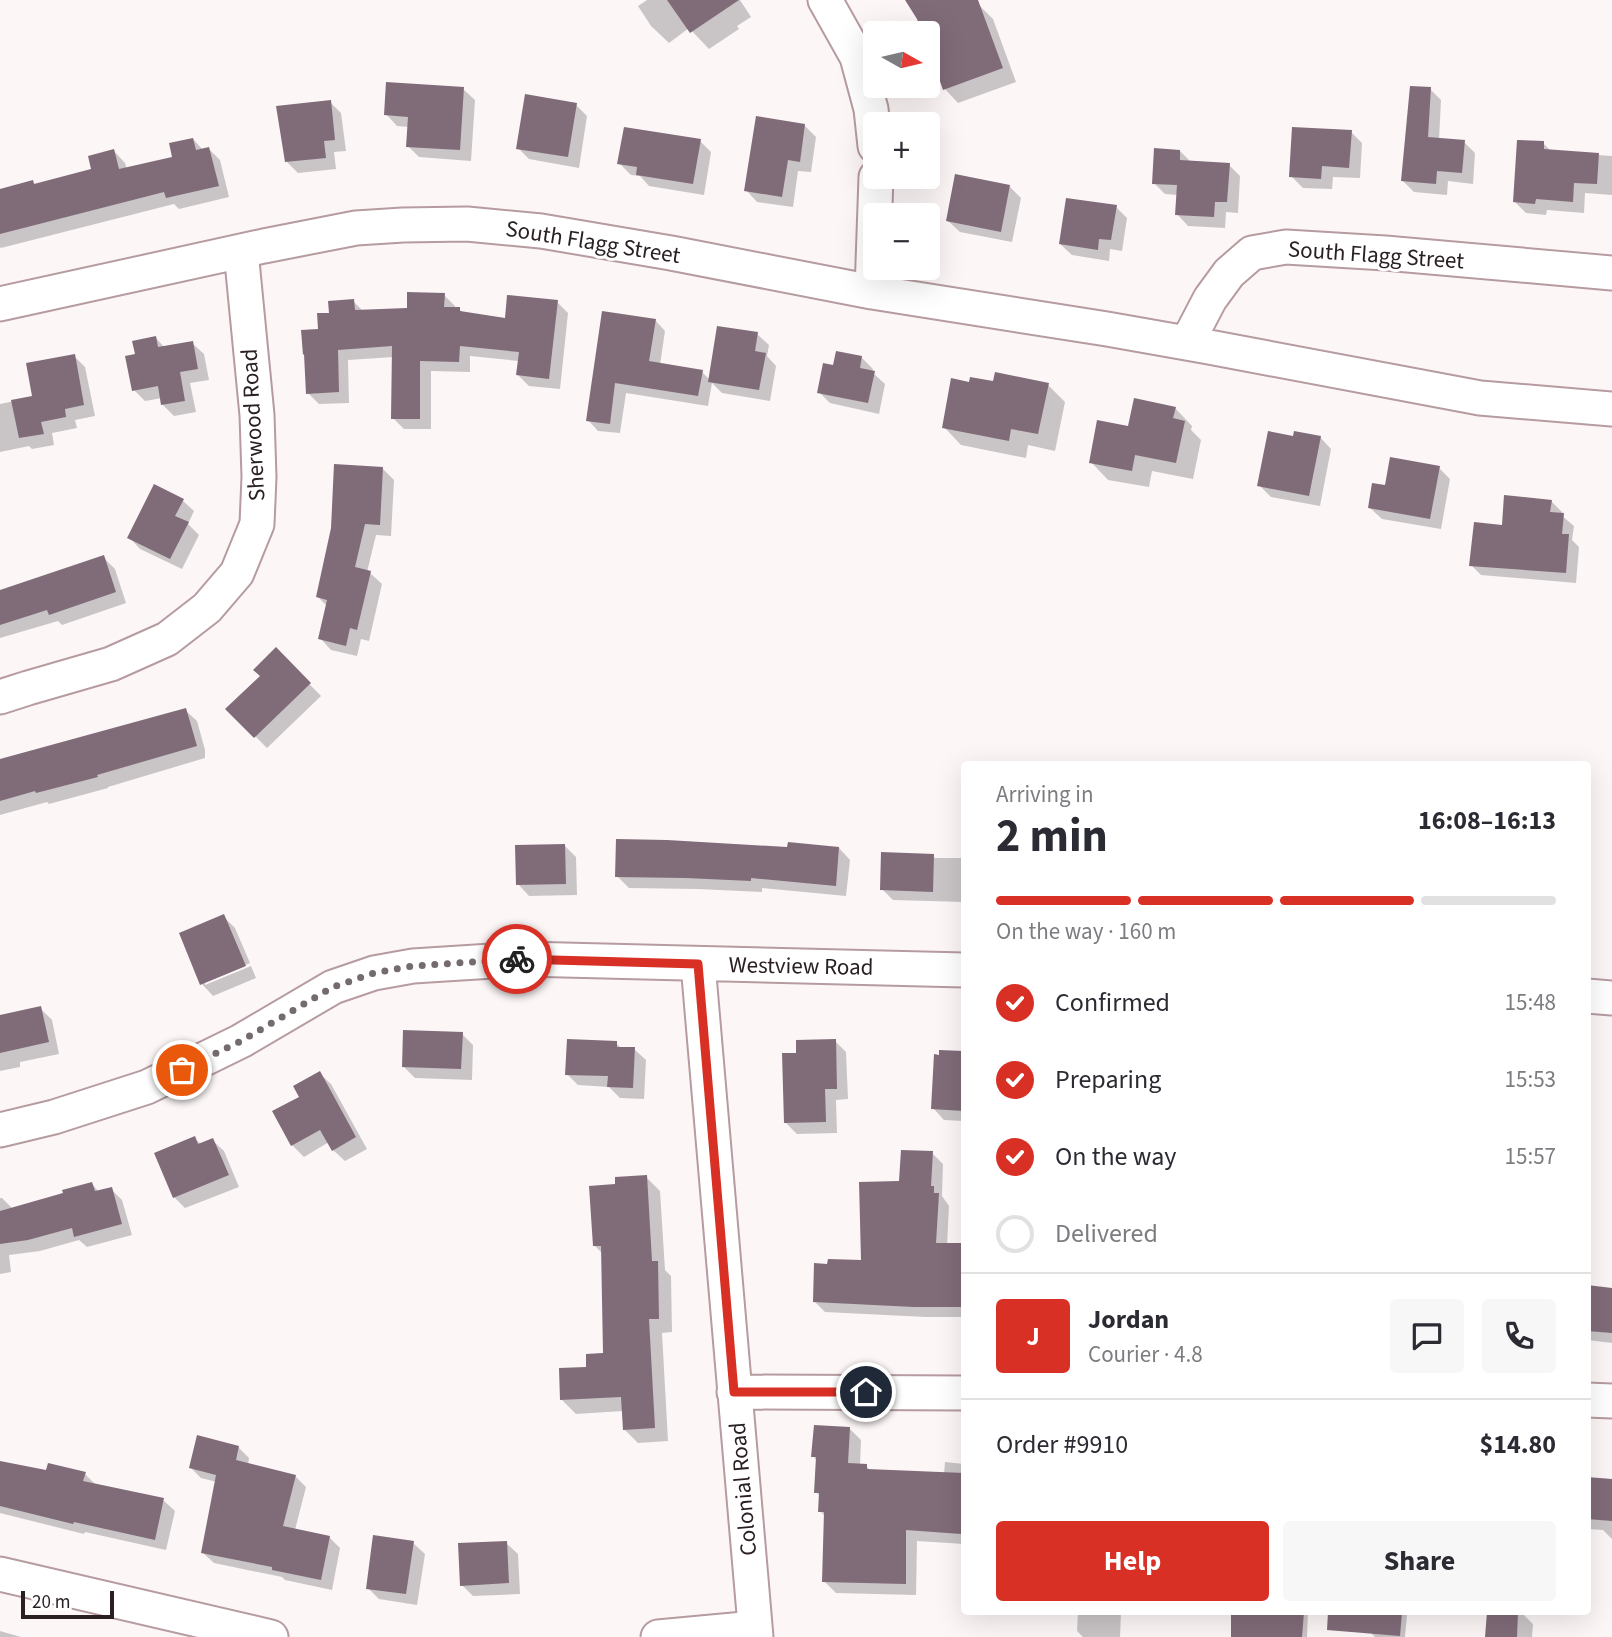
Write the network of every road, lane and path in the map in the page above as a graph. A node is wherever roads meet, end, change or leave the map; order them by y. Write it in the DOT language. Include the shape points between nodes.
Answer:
graph roads {
  1 [pos="825,0"];
  2 [pos="871,112"];
  3 [pos="876,189"];
  4 [pos="241,251"];
  5 [pos="1612,273"];
  6 [pos="872,292"];
  7 [pos="0,304"];
  8 [pos="1187,343"];
  9 [pos="1612,409"];
  10 [pos="0,697"];
  11 [pos="698,964"];
  12 [pos="961,970"];
  13 [pos="1591,996"];
  14 [pos="1612,998"];
  15 [pos="0,1130"];
  16 [pos="734,1392"];
  17 [pos="961,1393"];
  18 [pos="1591,1401"];
  19 [pos="1612,1401"];
  20 [pos="0,1574"];
  21 [pos="755,1632"];
  22 [pos="271,1637"];
  23 [pos="658,1637"];
  1 -- 2 [label="street" via="857,57"];
  3 -- 6 [label="street"];
  4 -- 6 [label="street, South Flagg Street" via="356,228 467,224 671,253"];
  4 -- 7 [label="street, South Flagg Street"];
  4 -- 10 [label="street, Sherwood Road" via="259,477 257,524 237,573 207,608 167,639 111,664"];
  5 -- 8 [label="street, South Flagg Street" via="1286,247 1252,253 1229,273"];
  6 -- 8 [label="street, South Flagg Street"];
  8 -- 9 [label="street, South Flagg Street" via="1480,398"];
  11 -- 12 [label="street, Westview Road"];
  11 -- 15 [label="street, Westview Road" via="524,959 374,973 333,987 241,1041 147,1087"];
  11 -- 16 [label="street, Colonial Road"];
  13 -- 14 [label="street"];
  16 -- 17 [label="street"];
  16 -- 21 [label="street, Colonial Road"];
  18 -- 19 [label="street"];
  20 -- 22 [label="street"];
  21 -- 23 [label="street"];
}
